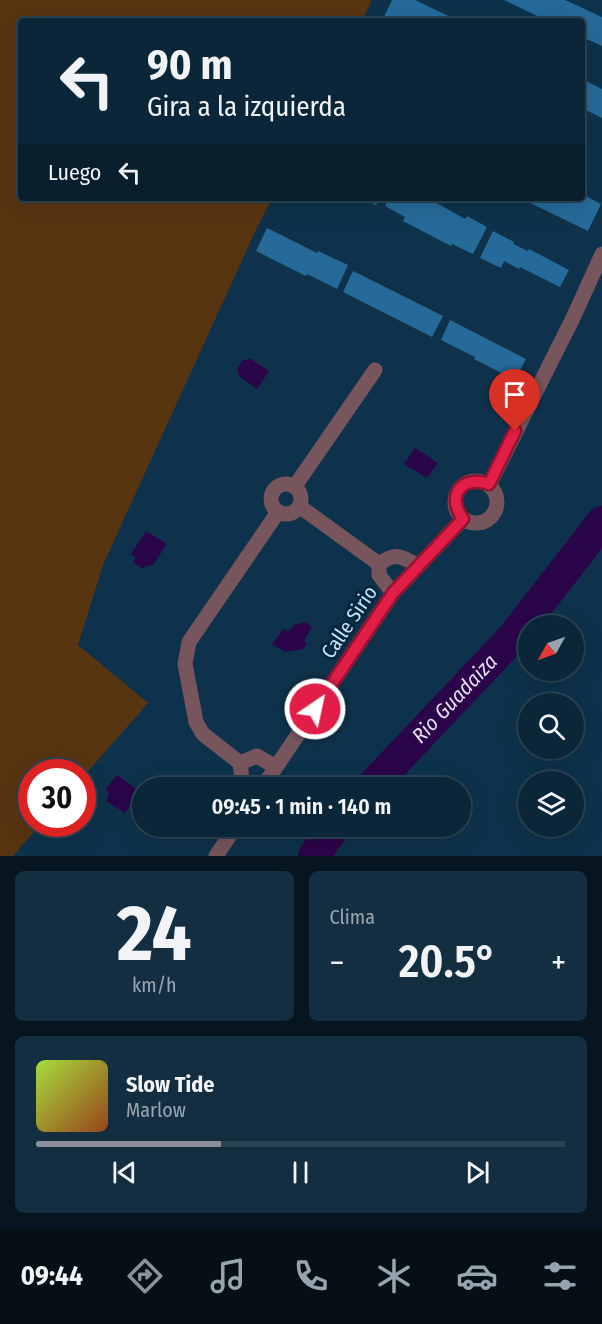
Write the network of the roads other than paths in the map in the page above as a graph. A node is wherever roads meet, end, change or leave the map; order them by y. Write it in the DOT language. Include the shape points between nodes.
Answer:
graph roads {
  1 [pos="602,254"];
  2 [pos="375,370"];
  3 [pos="489,484"];
  4 [pos="295,486"];
  5 [pos="299,507"];
  6 [pos="278,512"];
  7 [pos="463,519"];
  8 [pos="379,564"];
  9 [pos="419,566"];
  10 [pos="393,593"];
  11 [pos="240,763"];
  12 [pos="276,767"];
  13 [pos="242,777"];
  14 [pos="269,777"];
  15 [pos="229,837"];
  16 [pos="216,856"];
  1 -- 3 [label="street"];
  2 -- 4 [label="street"];
  3 -- 7 [label="street" via="478,481 459,489 456,511"];
  3 -- 7 [label="street" via="498,504 494,515 474,524"];
  4 -- 5 [label="street" via="302,499"];
  4 -- 6 [label="street" via="279,484 273,490 271,498"];
  5 -- 6 [label="street" via="290,513"];
  5 -- 8 [label="street"];
  6 -- 11 [label="street" via="189,642 185,664 196,722 203,734"];
  7 -- 9 [label="street, Calle Sirio"];
  8 -- 9 [label="street" via="398,555"];
  8 -- 10 [label="street" via="379,575"];
  9 -- 10 [label="street, Calle Sirio"];
  10 -- 12 [label="street, Calle Sirio"];
  11 -- 12 [label="street" via="257,756"];
  11 -- 13 [label="street"];
  12 -- 14 [label="street, Calle Sirio"];
  15 -- 16 [label="street"];
}
